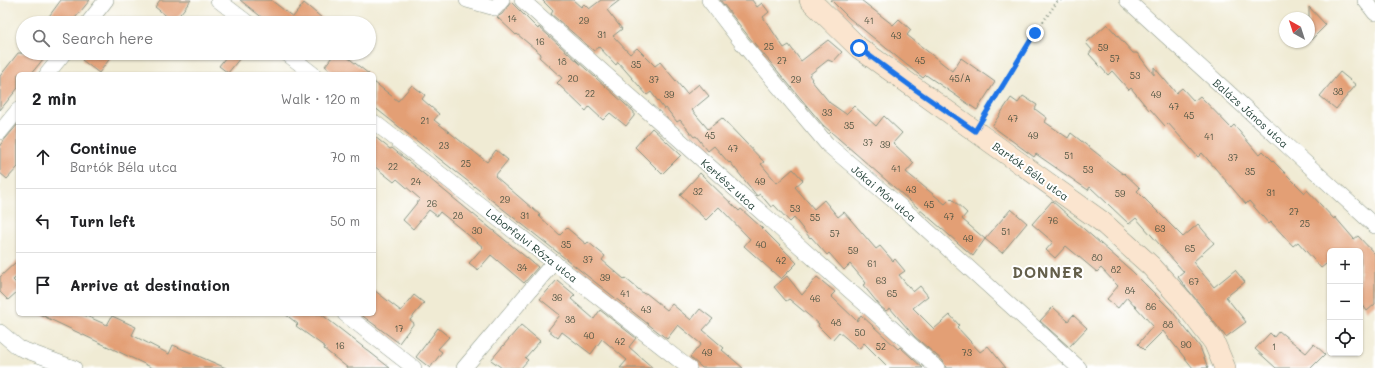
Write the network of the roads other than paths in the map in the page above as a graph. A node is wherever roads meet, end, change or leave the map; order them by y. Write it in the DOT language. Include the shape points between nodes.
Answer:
graph roads {
  1 [pos="106,0"];
  2 [pos="218,0"];
  3 [pos="467,0"];
  4 [pos="502,0"];
  5 [pos="522,0"];
  6 [pos="709,0"];
  7 [pos="810,0"];
  8 [pos="1127,0"];
  9 [pos="1365,0"];
  10 [pos="1375,12"];
  11 [pos="93,16"];
  12 [pos="239,16"];
  13 [pos="58,60"];
  14 [pos="295,60"];
  15 [pos="49,72"];
  16 [pos="310,72"];
  17 [pos="16,112"];
  18 [pos="376,124"];
  19 [pos="0,132"];
  20 [pos="1375,226"];
  21 [pos="554,262"];
  22 [pos="348,316"];
  23 [pos="0,332"];
  24 [pos="74,368"];
  25 [pos="414,368"];
  26 [pos="464,368"];
  27 [pos="689,368"];
  28 [pos="937,368"];
  29 [pos="1079,368"];
  30 [pos="1225,368"];
  1 -- 11 [label="street"];
  2 -- 12 [label="street"];
  3 -- 4 [label="street" via="495,8"];
  5 -- 28 [label="street, Kertész utca"];
  6 -- 29 [label="street, Jókai Mór utca" via="827,144 914,218"];
  7 -- 30 [label="street, Bartók Béla utca" via="859,48 1101,222 1151,266 1181,299 1214,342"];
  8 -- 20 [label="street, Balázs János utca"];
  9 -- 10 [label="street"];
  13 -- 15 [label="street"];
  14 -- 16 [label="street"];
  17 -- 19 [label="street"];
  18 -- 21 [label="street, Laborfalvi Róza utca"];
  21 -- 26 [label="street"];
  21 -- 27 [label="street, Laborfalvi Róza utca"];
  22 -- 25 [label="street"];
  23 -- 24 [label="street" via="19,348"];
}
